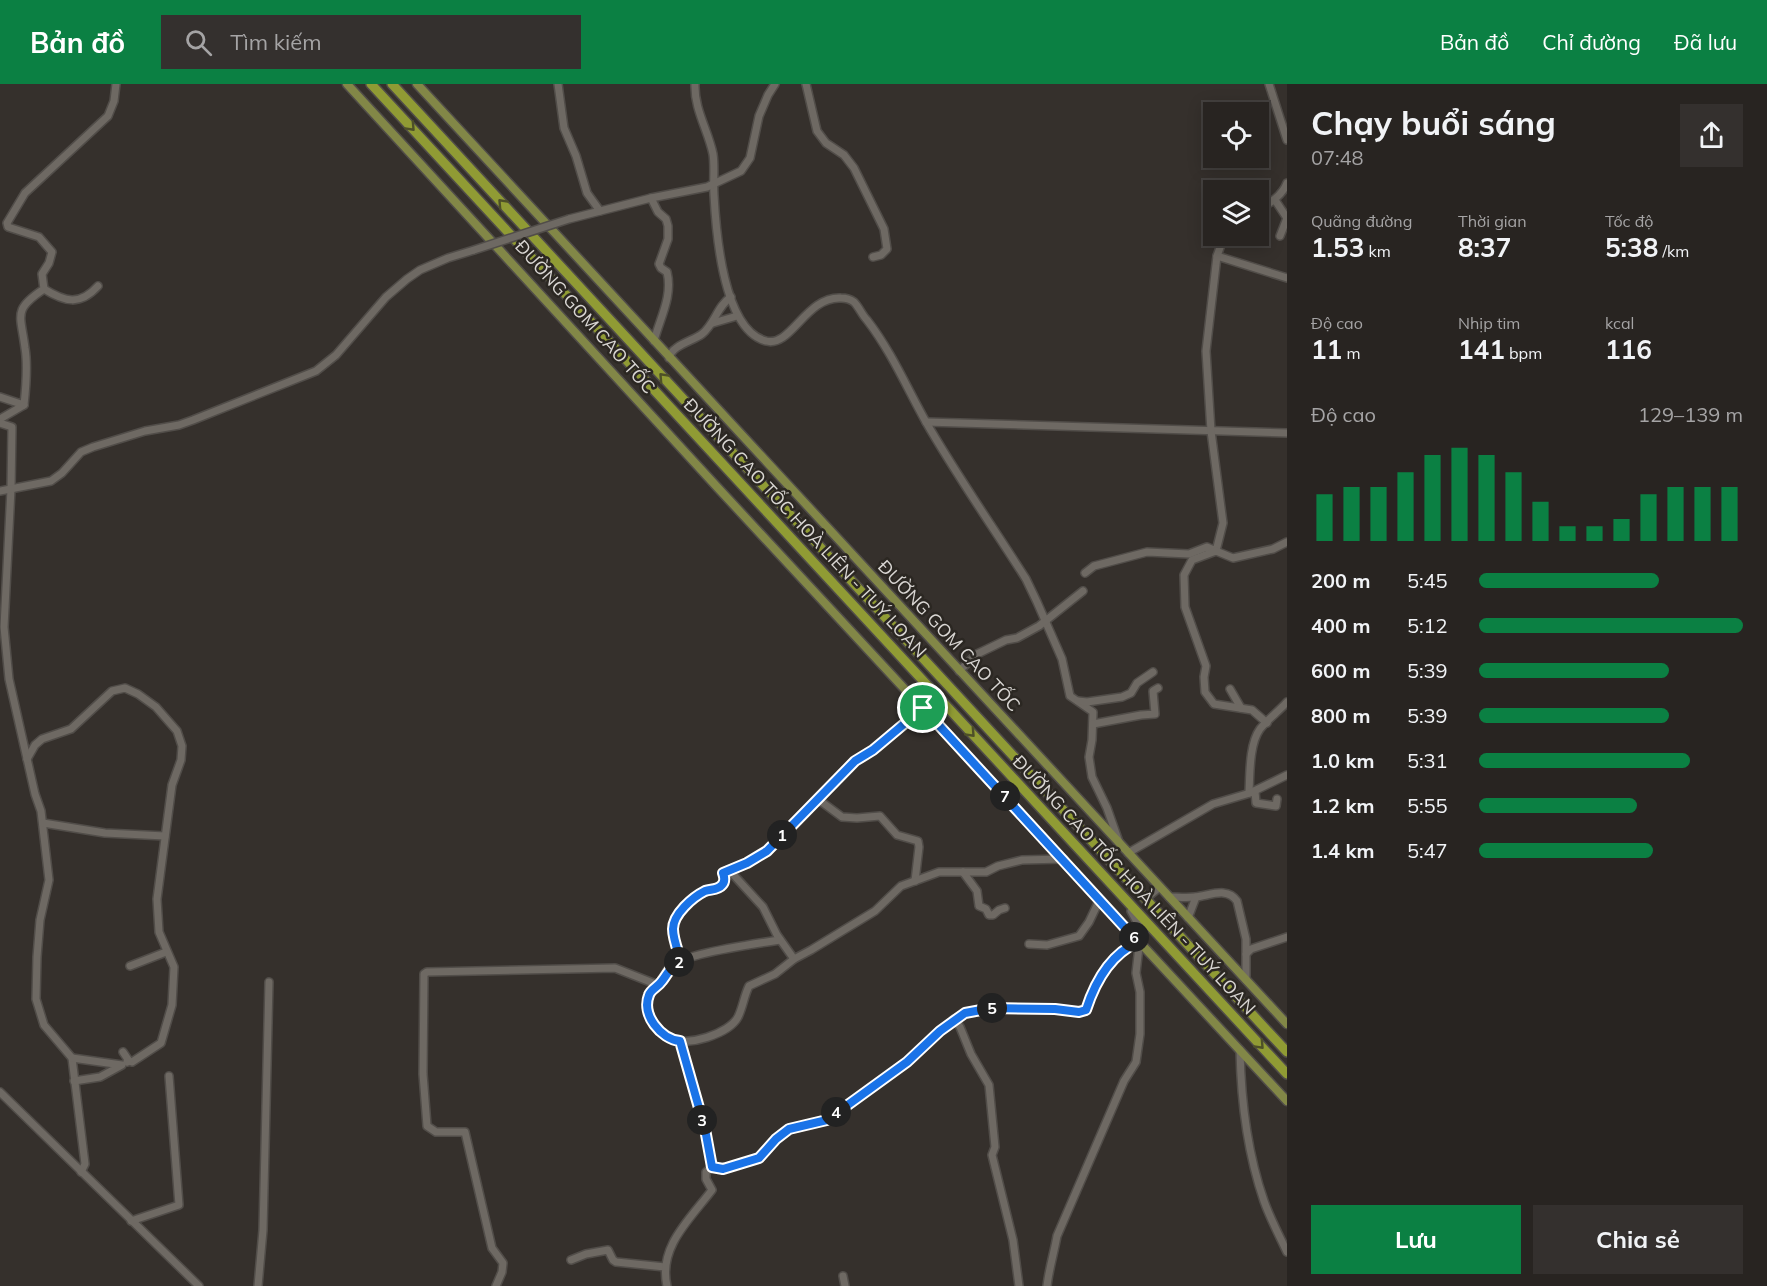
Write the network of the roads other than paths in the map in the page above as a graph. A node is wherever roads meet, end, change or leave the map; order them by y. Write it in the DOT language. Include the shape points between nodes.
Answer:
graph roads {
  1 [pos="116,84"];
  2 [pos="347,84"];
  3 [pos="371,84"];
  4 [pos="392,84"];
  5 [pos="417,84"];
  6 [pos="558,84"];
  7 [pos="696,84"];
  8 [pos="775,84"];
  9 [pos="806,84"];
  10 [pos="1269,84"];
  11 [pos="1287,140"];
  12 [pos="1287,183"];
  13 [pos="713,185"];
  14 [pos="651,198"];
  15 [pos="1275,200"];
  16 [pos="1269,204"];
  17 [pos="600,211"];
  18 [pos="1280,236"];
  19 [pos="1220,246"];
  20 [pos="1216,256"];
  21 [pos="873,257"];
  22 [pos="1287,278"];
  23 [pos="98,286"];
  24 [pos="44,288"];
  25 [pos="731,297"];
  26 [pos="737,316"];
  27 [pos="712,323"];
  28 [pos="654,341"];
  29 [pos="669,358"];
  30 [pos="0,397"];
  31 [pos="24,405"];
  32 [pos="0,421"];
  33 [pos="926,422"];
  34 [pos="1211,431"];
  35 [pos="1287,433"];
  36 [pos="11,489"];
  37 [pos="0,491"];
  38 [pos="1287,542"];
  39 [pos="1216,551"];
  40 [pos="1085,573"];
  41 [pos="1083,591"];
  42 [pos="1045,621"];
  43 [pos="959,671"];
  44 [pos="1153,672"];
  45 [pos="1230,689"];
  46 [pos="1146,694"];
  47 [pos="1076,701"];
  48 [pos="1287,702"];
  49 [pos="923,708"];
  50 [pos="1241,708"];
  51 [pos="1267,723"];
  52 [pos="1093,724"];
  53 [pos="27,759"];
  54 [pos="1287,774"];
  55 [pos="1252,792"];
  56 [pos="1277,799"];
  57 [pos="819,800"];
  58 [pos="43,823"];
  59 [pos="165,836"];
  60 [pos="1120,844"];
  61 [pos="1128,853"];
  62 [pos="1064,859"];
  63 [pos="730,871"];
  64 [pos="963,872"];
  65 [pos="915,881"];
  66 [pos="1160,887"];
  67 [pos="1150,895"];
  68 [pos="1169,897"];
  69 [pos="1196,897"];
  70 [pos="1100,899"];
  71 [pos="1005,908"];
  72 [pos="1131,911"];
  73 [pos="1188,918"];
  74 [pos="1287,937"];
  75 [pos="780,940"];
  76 [pos="1138,942"];
  77 [pos="1029,944"];
  78 [pos="166,952"];
  79 [pos="1246,954"];
  80 [pos="794,958"];
  81 [pos="681,961"];
  82 [pos="130,966"];
  83 [pos="1246,980"];
  84 [pos="269,982"];
  85 [pos="658,985"];
  86 [pos="954,1019"];
  87 [pos="1287,1024"];
  88 [pos="680,1041"];
  89 [pos="1240,1050"];
  90 [pos="123,1052"];
  91 [pos="1287,1052"];
  92 [pos="72,1058"];
  93 [pos="129,1061"];
  94 [pos="122,1065"];
  95 [pos="1287,1074"];
  96 [pos="170,1076"];
  97 [pos="74,1081"];
  98 [pos="0,1092"];
  99 [pos="1287,1101"];
  100 [pos="712,1167"];
  101 [pos="81,1172"];
  102 [pos="130,1221"];
  103 [pos="1287,1252"];
  104 [pos="571,1260"];
  105 [pos="665,1267"];
  106 [pos="843,1276"];
  107 [pos="200,1286"];
  108 [pos="258,1286"];
  109 [pos="496,1286"];
  110 [pos="667,1286"];
  111 [pos="845,1286"];
  112 [pos="1019,1286"];
  113 [pos="1047,1286"];
  1 -- 24 [label="street" via="108,116 25,193 7,223 8,227 39,237 52,252 42,274"];
  2 -- 49 [label="main road, ĐƯỜNG GOM CAO TỐC"];
  3 -- 95 [label="highway, ĐƯỜNG CAO TỐC HOÀ LIÊN - TUÝ LOAN, one-way"];
  91 -- 4 [label="highway, ĐƯỜNG CAO TỐC HOÀ LIÊN - TUÝ LOAN, one-way"];
  5 -- 28 [label="main road, ĐƯỜNG GOM CAO TỐC"];
  6 -- 17 [label="street" via="564,128 587,193"];
  7 -- 13 [label="street" via="700,117 713,156"];
  8 -- 13 [label="street" via="759,116 747,163 741,171"];
  9 -- 21 [label="street" via="817,131 854,168 884,229 886,249"];
  10 -- 11 [label="street"];
  12 -- 15 [label="street"];
  13 -- 14 [label="street"];
  13 -- 25 [label="street" via="723,271"];
  14 -- 17 [label="street"];
  14 -- 28 [label="street" via="668,226 659,264 669,279 668,298"];
  15 -- 16 [label="street"];
  15 -- 18 [label="street" via="1287,218"];
  17 -- 36 [label="street, bridge" via="420,270 386,297 316,371 186,423 93,447 81,452 51,481"];
  19 -- 20 [label="street"];
  20 -- 22 [label="street"];
  20 -- 34 [label="street" via="1206,351"];
  23 -- 24 [label="street" via="81,300 57,297"];
  24 -- 31 [label="street" via="27,300 19,317 25,348"];
  25 -- 26 [label="street"];
  25 -- 27 [label="street"];
  26 -- 27 [label="street"];
  26 -- 33 [label="street" via="760,338 776,341 791,332 819,303 833,298 852,300 875,329"];
  27 -- 29 [label="street" via="702,334 674,349"];
  28 -- 29 [label="main road, ĐƯỜNG GOM CAO TỐC"];
  29 -- 43 [label="main road, ĐƯỜNG GOM CAO TỐC"];
  30 -- 31 [label="street"];
  31 -- 32 [label="street"];
  32 -- 36 [label="street" via="12,427"];
  33 -- 34 [label="street"];
  33 -- 42 [label="street" via="1026,579"];
  34 -- 35 [label="street"];
  34 -- 39 [label="street" via="1223,523"];
  36 -- 37 [label="street"];
  36 -- 53 [label="street" via="4,627 9,679"];
  38 -- 39 [label="street" via="1233,558"];
  39 -- 40 [label="street" via="1207,547 1189,554 1146,552 1094,566"];
  39 -- 50 [label="street" via="1192,560 1184,575 1185,607 1206,666 1205,692 1214,704"];
  41 -- 42 [label="street"];
  42 -- 43 [label="street" via="1017,638 977,654"];
  42 -- 47 [label="street" via="1062,659 1070,696"];
  43 -- 60 [label="main road, ĐƯỜNG GOM CAO TỐC"];
  44 -- 47 [label="street" via="1122,697"];
  45 -- 50 [label="street"];
  46 -- 52 [label="street" via="1156,690 1155,714"];
  47 -- 52 [label="street" via="1093,712"];
  48 -- 51 [label="street"];
  49 -- 57 [label="street" via="855,761"];
  49 -- 62 [label="main road, ĐƯỜNG GOM CAO TỐC"];
  50 -- 51 [label="street" via="1252,710"];
  51 -- 55 [label="street" via="1261,728 1253,751"];
  52 -- 60 [label="street" via="1089,757 1092,777"];
  53 -- 58 [label="street"];
  53 -- 59 [label="street" via="42,739 71,729 112,691 125,688 138,694 169,721 182,746"];
  54 -- 55 [label="street"];
  55 -- 56 [label="street" via="1256,803 1275,806"];
  55 -- 61 [label="street" via="1213,804"];
  57 -- 63 [label="street" via="767,851"];
  57 -- 65 [label="street" via="846,818 880,816 897,835 918,841"];
  58 -- 59 [label="street" via="105,833"];
  58 -- 92 [label="street" via="49,880 40,920 36,999 44,1025"];
  59 -- 78 [label="street" via="157,914"];
  60 -- 61 [label="main road, ĐƯỜNG GOM CAO TỐC"];
  61 -- 66 [label="main road, ĐƯỜNG GOM CAO TỐC"];
  62 -- 64 [label="street" via="1022,860 986,872"];
  62 -- 70 [label="main road, ĐƯỜNG GOM CAO TỐC"];
  63 -- 75 [label="street" via="763,908"];
  63 -- 81 [label="street" via="723,873 722,886 706,891 677,916 673,932"];
  64 -- 65 [label="street" via="939,872"];
  64 -- 71 [label="street" via="977,891 979,906 989,915"];
  65 -- 80 [label="street" via="901,886 875,910"];
  66 -- 67 [label="street"];
  66 -- 68 [label="main road, ĐƯỜNG GOM CAO TỐC"];
  68 -- 69 [label="street"];
  68 -- 73 [label="main road, ĐƯỜNG GOM CAO TỐC"];
  69 -- 73 [label="street"];
  69 -- 79 [label="street" via="1219,893 1234,896"];
  70 -- 76 [label="main road, ĐƯỜNG GOM CAO TỐC"];
  70 -- 77 [label="street" via="1079,936 1047,945"];
  72 -- 76 [label="street" via="1140,929"];
  73 -- 83 [label="main road, ĐƯỜNG GOM CAO TỐC"];
  74 -- 79 [label="street" via="1257,946"];
  75 -- 80 [label="street"];
  75 -- 81 [label="street"];
  76 -- 86 [label="street" via="1115,958 1093,987 1086,1010 992,1008"];
  76 -- 89 [label="main road, ĐƯỜNG GOM CAO TỐC"];
  76 -- 113 [label="street" via="1136,973 1141,1016 1136,1062 1124,1081 1057,1236"];
  78 -- 82 [label="street"];
  78 -- 93 [label="street" via="174,967 174,988 160,1043"];
  79 -- 83 [label="street"];
  80 -- 88 [label="street" via="775,974 749,986 737,1018 725,1030"];
  81 -- 85 [label="street" via="671,966"];
  83 -- 87 [label="main road, ĐƯỜNG GOM CAO TỐC"];
  84 -- 108 [label="street"];
  85 -- 88 [label="street" via="648,999 651,1017 663,1035"];
  85 -- 109 [label="street" via="615,968 424,974 427,1125 436,1132 465,1132 492,1248 503,1263"];
  86 -- 100 [label="street" via="907,1062 827,1120 789,1129 759,1158 723,1169"];
  86 -- 112 [label="street" via="990,1085 995,1148 992,1155 1013,1240"];
  88 -- 100 [label="street"];
  89 -- 99 [label="main road, ĐƯỜNG GOM CAO TỐC"];
  89 -- 103 [label="street" via="1248,1147 1264,1202"];
  90 -- 93 [label="street"];
  92 -- 94 [label="street"];
  92 -- 97 [label="street"];
  93 -- 94 [label="street"];
  94 -- 97 [label="street" via="100,1077"];
  96 -- 102 [label="street" via="179,1205"];
  97 -- 101 [label="street" via="85,1164"];
  98 -- 101 [label="street"];
  100 -- 105 [label="street" via="706,1172 712,1190 670,1246"];
  101 -- 102 [label="street"];
  102 -- 107 [label="street"];
  104 -- 105 [label="street" via="608,1250 616,1262"];
  105 -- 110 [label="street"];
  106 -- 111 [label="street"];
}
